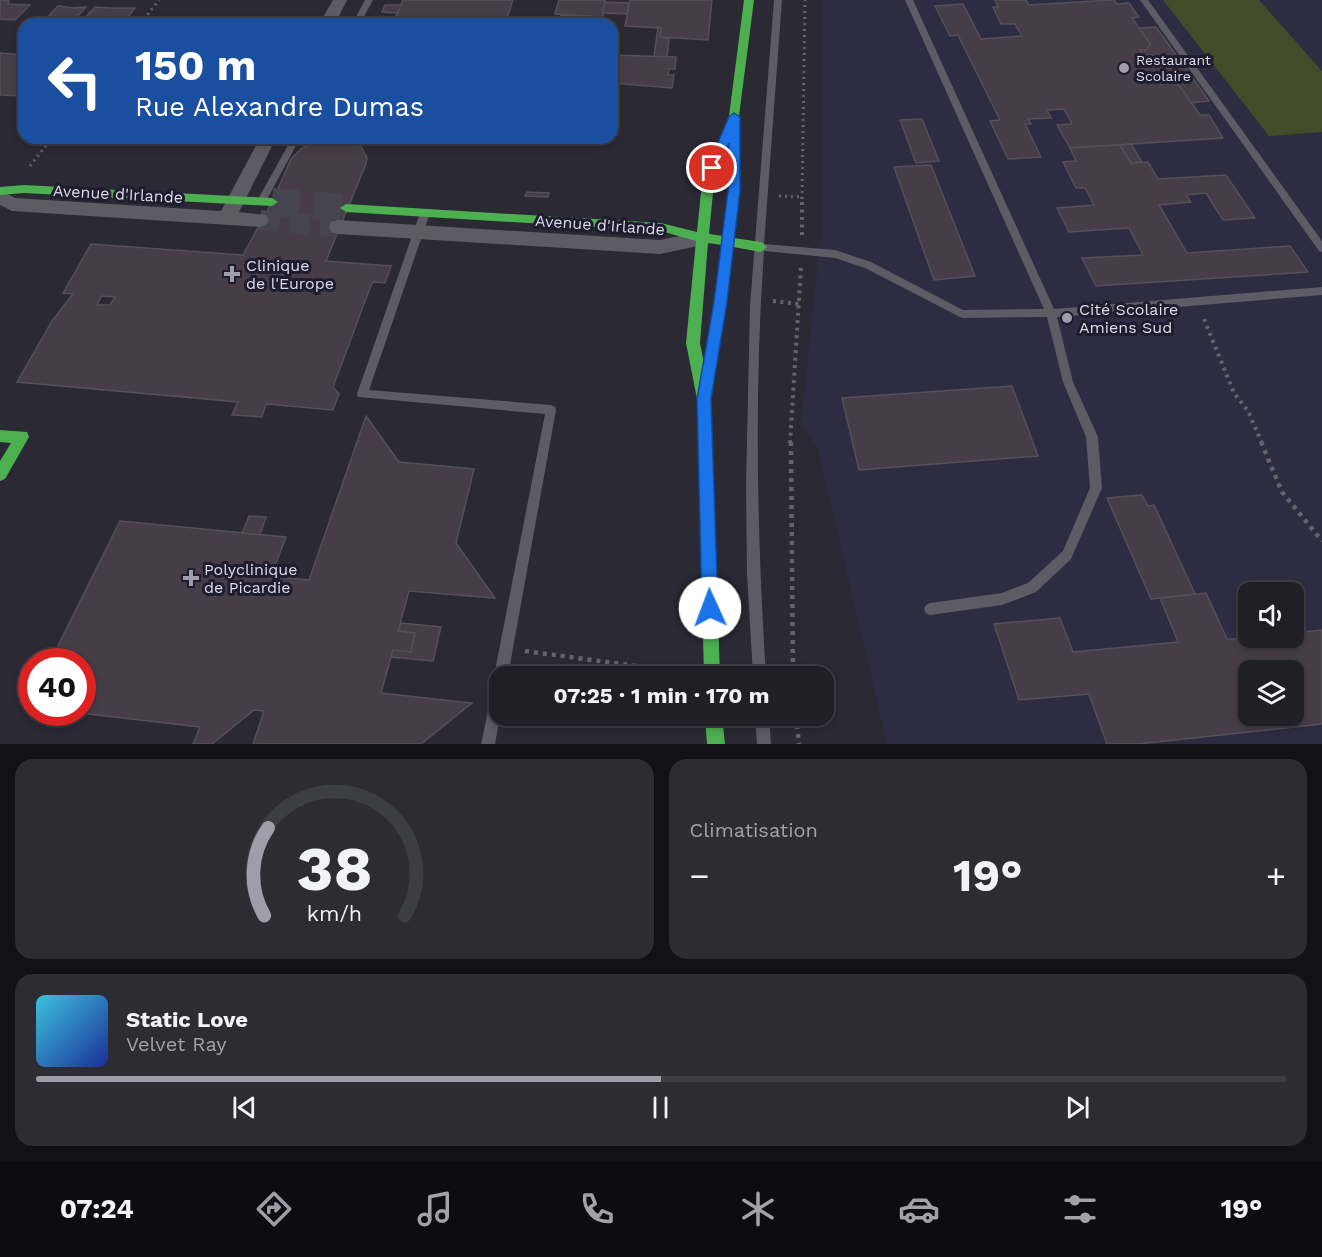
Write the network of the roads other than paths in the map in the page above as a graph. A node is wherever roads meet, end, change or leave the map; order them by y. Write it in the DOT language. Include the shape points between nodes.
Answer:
graph roads {
  1 [pos="340,0"];
  2 [pos="369,0"];
  3 [pos="749,0"];
  4 [pos="778,0"];
  5 [pos="909,0"];
  6 [pos="1144,0"];
  7 [pos="330,18"];
  8 [pos="359,18"];
  9 [pos="734,117"];
  10 [pos="265,144"];
  11 [pos="293,144"];
  12 [pos="4,192"];
  13 [pos="236,200"];
  14 [pos="267,202"];
  15 [pos="346,208"];
  16 [pos="424,213"];
  17 [pos="226,218"];
  18 [pos="261,220"];
  19 [pos="338,227"];
  20 [pos="417,234"];
  21 [pos="703,238"];
  22 [pos="727,242"];
  23 [pos="761,247"];
  24 [pos="1322,248"];
  25 [pos="1322,291"];
  26 [pos="1051,313"];
  27 [pos="704,399"];
  28 [pos="0,436"];
  29 [pos="0,474"];
  30 [pos="930,609"];
  31 [pos="503,666"];
  32 [pos="712,666"];
  33 [pos="758,666"];
  34 [pos="492,726"];
  35 [pos="715,726"];
  36 [pos="763,726"];
  37 [pos="488,744"];
  38 [pos="716,744"];
  39 [pos="764,744"];
  1 -- 7 [label="street"];
  2 -- 8 [label="lane"];
  3 -- 9 [label="street"];
  4 -- 23 [label="lane"];
  5 -- 26 [label="lane"];
  6 -- 24 [label="lane"];
  9 -- 21 [label="street" via="708,182"];
  9 -- 22 [label="street" via="734,191"];
  10 -- 13 [label="street"];
  11 -- 14 [label="lane"];
  12 -- 13 [label="street, Avenue d'Irlande"];
  12 -- 17 [label="street, Avenue d'Irlande" via="12,204"];
  13 -- 14 [label="street, Avenue d'Irlande"];
  13 -- 17 [label="street"];
  15 -- 16 [label="street, Avenue d'Irlande"];
  16 -- 20 [label="lane"];
  16 -- 21 [label="street, Avenue d'Irlande" via="661,228"];
  17 -- 18 [label="street, Avenue d'Irlande"];
  19 -- 20 [label="street, Avenue d'Irlande"];
  20 -- 21 [label="street, Avenue d'Irlande" via="660,247"];
  20 -- 31 [label="lane" via="362,394 551,410"];
  21 -- 22 [label="street"];
  21 -- 27 [label="street" via="693,343"];
  22 -- 23 [label="street"];
  22 -- 27 [label="street"];
  23 -- 26 [label="lane" via="835,254 868,265 962,314"];
  23 -- 33 [label="lane" via="755,306 752,484"];
  25 -- 26 [label="lane"];
  26 -- 30 [label="lane" via="1068,382 1092,436 1096,488 1067,555 1032,588 1002,599"];
  27 -- 32 [label="street"];
  28 -- 29 [label="street" via="22,437"];
  34 -- 37 [label="lane"];
  35 -- 38 [label="street"];
  36 -- 39 [label="lane"];
}
